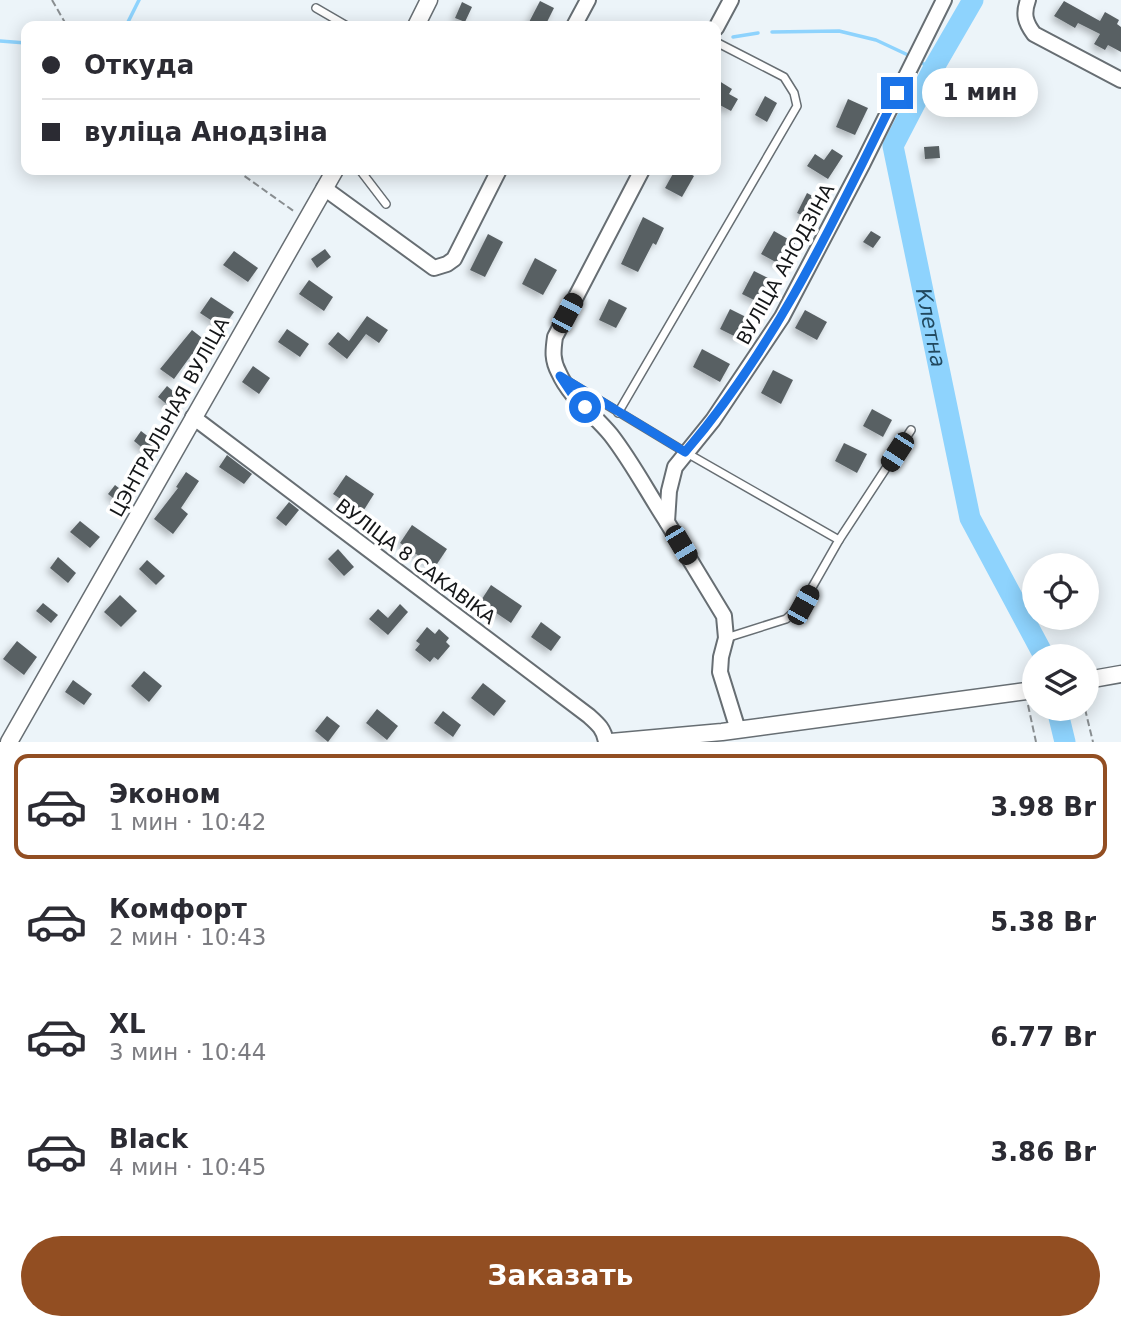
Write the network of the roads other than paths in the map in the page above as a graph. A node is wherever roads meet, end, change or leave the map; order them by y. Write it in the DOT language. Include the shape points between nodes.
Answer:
graph roads {
  1 [pos="429,0"];
  2 [pos="588,0"];
  3 [pos="731,0"];
  4 [pos="944,0"];
  5 [pos="1028,0"];
  6 [pos="316,8"];
  7 [pos="338,21"];
  8 [pos="418,21"];
  9 [pos="577,21"];
  10 [pos="720,21"];
  11 [pos="721,45"];
  12 [pos="1121,80"];
  13 [pos="331,175"];
  14 [pos="364,175"];
  15 [pos="496,175"];
  16 [pos="639,175"];
  17 [pos="324,188"];
  18 [pos="386,204"];
  19 [pos="560,376"];
  20 [pos="618,413"];
  21 [pos="193,417"];
  22 [pos="911,430"];
  23 [pos="685,452"];
  24 [pos="667,522"];
  25 [pos="839,540"];
  26 [pos="726,638"];
  27 [pos="1121,674"];
  28 [pos="1099,678"];
  29 [pos="1022,691"];
  30 [pos="727,735"];
  31 [pos="9,742"];
  32 [pos="608,742"];
  1 -- 8 [label="street"];
  2 -- 9 [label="street"];
  3 -- 10 [label="street"];
  4 -- 23 [label="street, ВУЛІЦА АНОДЗІНА" via="782,317 713,420"];
  5 -- 12 [label="street" via="1025,23 1034,34"];
  6 -- 7 [label="lane"];
  11 -- 20 [label="lane" via="785,77 797,106"];
  13 -- 17 [label="street, ЦЭНТРАЛЬНАЯ ВУЛІЦА"];
  14 -- 18 [label="lane"];
  15 -- 17 [label="street" via="454,259 434,268"];
  16 -- 19 [label="street" via="555,337 552,357"];
  17 -- 21 [label="street, ЦЭНТРАЛЬНАЯ ВУЛІЦА"];
  19 -- 20 [label="lane"];
  19 -- 24 [label="street" via="613,439"];
  20 -- 23 [label="lane"];
  21 -- 31 [label="street, ЦЭНТРАЛЬНАЯ ВУЛІЦА"];
  21 -- 32 [label="street, ВУЛІЦА 8 САКАВІКА" via="589,716"];
  22 -- 25 [label="lane"];
  23 -- 24 [label="street, ВУЛІЦА АНОДЗІНА" via="668,491"];
  23 -- 25 [label="lane"];
  24 -- 26 [label="street" via="724,616"];
  25 -- 26 [label="lane" via="803,605 786,619"];
  26 -- 30 [label="street" via="720,672 726,693"];
  27 -- 28 [label="street"];
  29 -- 30 [label="street"];
  30 -- 32 [label="street"];
}
